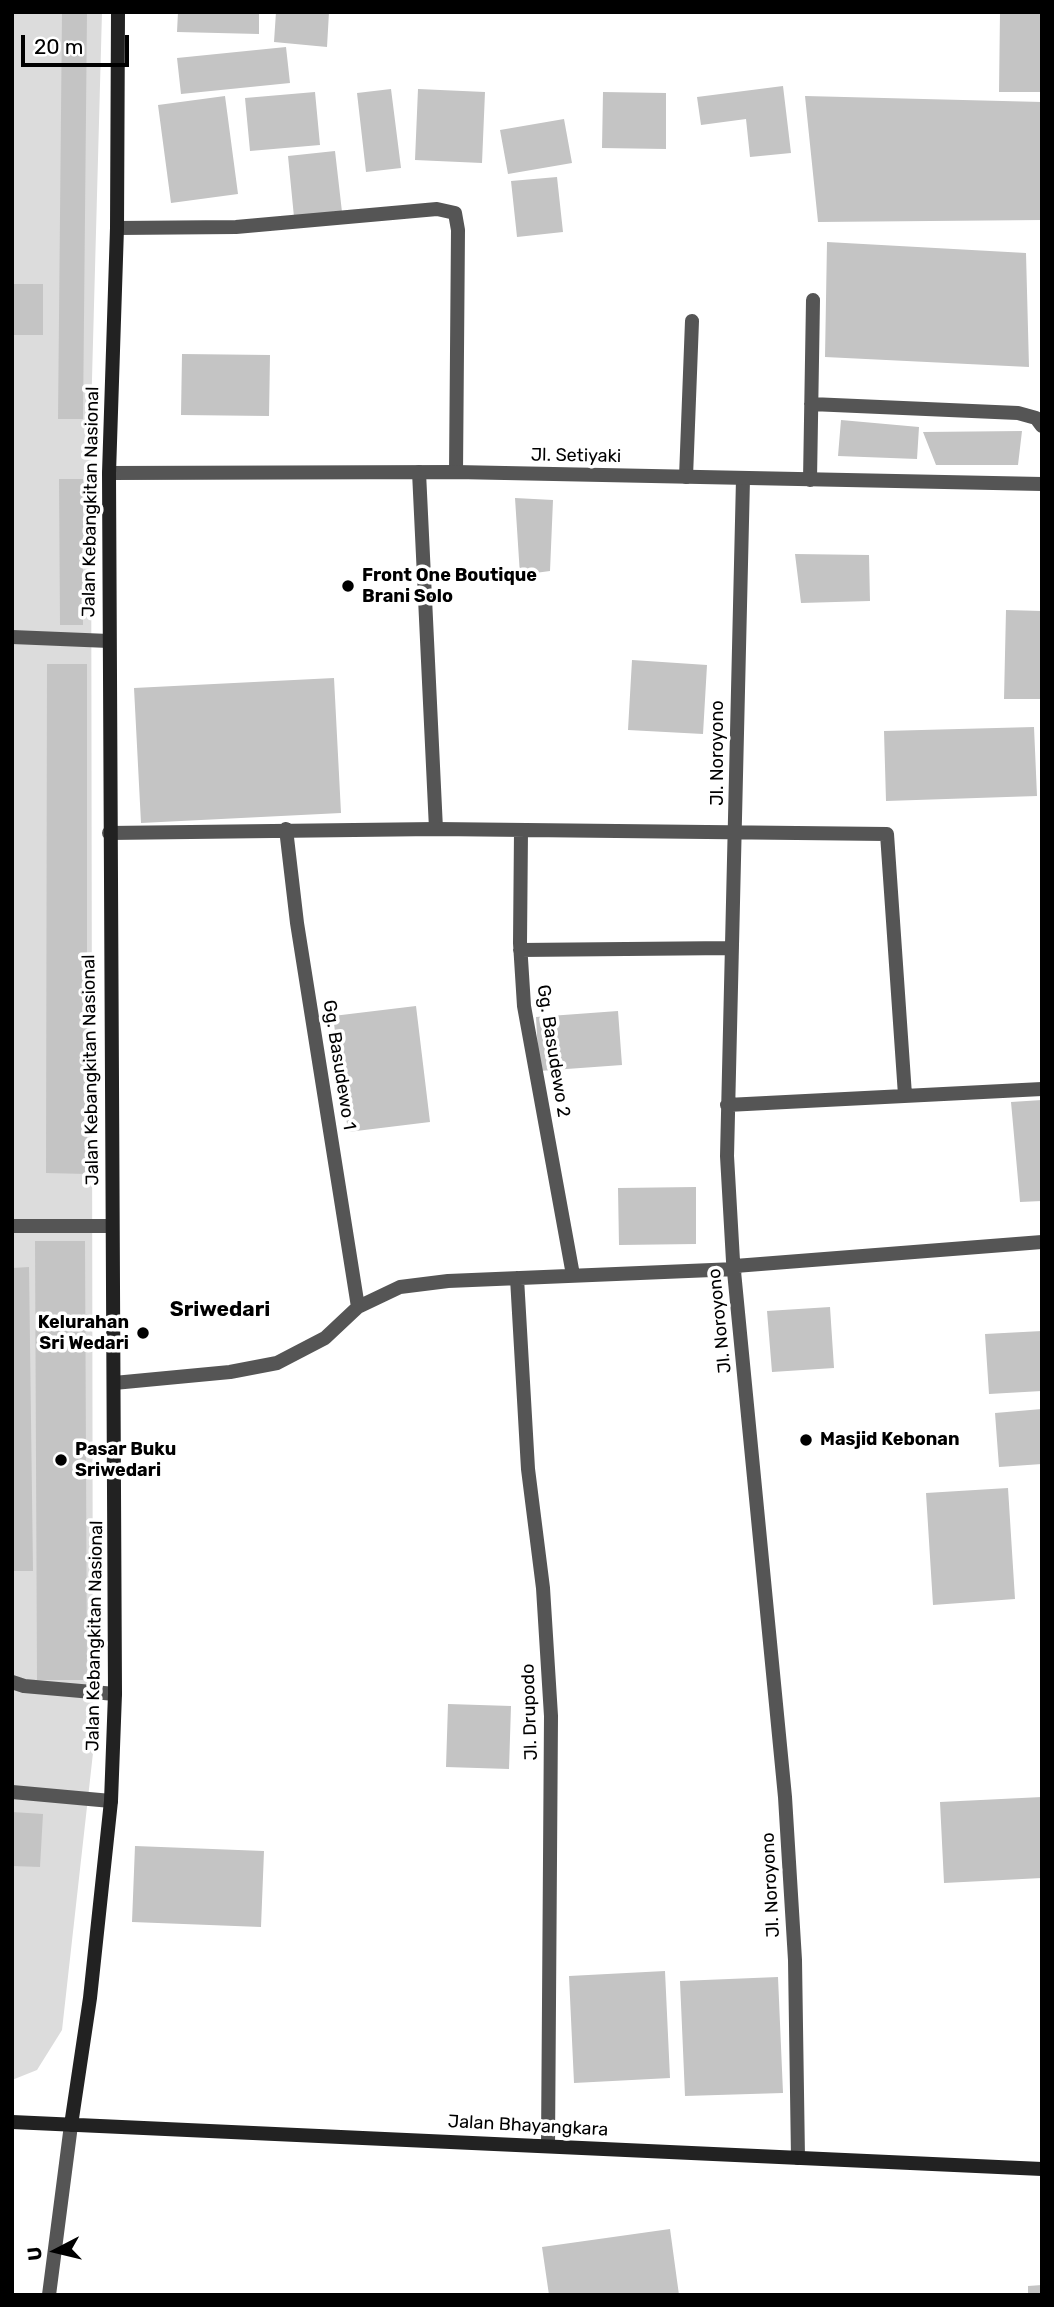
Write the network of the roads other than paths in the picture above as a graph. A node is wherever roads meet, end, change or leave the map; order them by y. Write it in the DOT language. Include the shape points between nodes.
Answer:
graph roads {
  1 [pos="118,12"];
  2 [pos="117,228"];
  3 [pos="813,300"];
  4 [pos="692,321"];
  5 [pos="811,404"];
  6 [pos="1042,426"];
  7 [pos="109,472"];
  8 [pos="419,472"];
  9 [pos="456,472"];
  10 [pos="686,478"];
  11 [pos="743,479"];
  12 [pos="810,480"];
  13 [pos="1042,484"];
  14 [pos="12,637"];
  15 [pos="109,641"];
  16 [pos="436,829"];
  17 [pos="286,830"];
  18 [pos="521,831"];
  19 [pos="109,833"];
  20 [pos="737,834"];
  21 [pos="732,948"];
  22 [pos="520,950"];
  23 [pos="1042,1089"];
  24 [pos="905,1095"];
  25 [pos="727,1105"];
  26 [pos="12,1226"];
  27 [pos="112,1226"];
  28 [pos="1042,1242"];
  29 [pos="736,1267"];
  30 [pos="573,1275"];
  31 [pos="517,1278"];
  32 [pos="358,1307"];
  33 [pos="114,1383"];
  34 [pos="12,1682"];
  35 [pos="115,1693"];
  36 [pos="12,1792"];
  37 [pos="111,1801"];
  38 [pos="12,2122"];
  39 [pos="71,2125"];
  40 [pos="548,2146"];
  41 [pos="798,2158"];
  42 [pos="1042,2169"];
  43 [pos="49,2295"];
  1 -- 2 [label="main road, Jalan Kebangkitan Nasional"];
  2 -- 7 [label="main road, Jalan Kebangkitan Nasional"];
  2 -- 9 [label="street" via="236,228 437,209 454,213 458,243"];
  3 -- 5 [label="street"];
  4 -- 10 [label="street"];
  5 -- 6 [label="street" via="1018,413 1036,418"];
  5 -- 12 [label="street"];
  7 -- 8 [label="street, Jl. Setiyaki"];
  7 -- 15 [label="main road, Jalan Kebangkitan Nasional"];
  8 -- 9 [label="street, Jl. Setiyaki"];
  8 -- 16 [label="street"];
  9 -- 10 [label="street, Jl. Setiyaki"];
  10 -- 11 [label="street, Jl. Setiyaki"];
  11 -- 12 [label="street, Jl. Setiyaki"];
  11 -- 20 [label="street, Jl. Noroyono"];
  12 -- 13 [label="street, Jl. Setiyaki"];
  14 -- 15 [label="street"];
  15 -- 19 [label="main road, Jalan Kebangkitan Nasional"];
  16 -- 17 [label="street"];
  16 -- 18 [label="street"];
  17 -- 19 [label="street"];
  17 -- 32 [label="street, Gg. Basudewo 1"];
  18 -- 20 [label="street"];
  18 -- 22 [label="street, Gg. Basudewo 2"];
  19 -- 27 [label="main road, Jalan Kebangkitan Nasional"];
  20 -- 21 [label="street, Jl. Noroyono"];
  20 -- 24 [label="street" via="887,834"];
  21 -- 22 [label="street"];
  21 -- 25 [label="street, Jl. Noroyono"];
  22 -- 30 [label="street, Gg. Basudewo 2" via="528,1037"];
  23 -- 24 [label="street"];
  24 -- 25 [label="street"];
  25 -- 29 [label="street, Jl. Noroyono"];
  26 -- 27 [label="street"];
  27 -- 33 [label="main road, Jalan Kebangkitan Nasional"];
  28 -- 29 [label="street"];
  29 -- 30 [label="street"];
  29 -- 41 [label="street, Jl. Noroyono" via="785,1797 795,1960"];
  30 -- 31 [label="street"];
  31 -- 32 [label="street" via="400,1287"];
  31 -- 40 [label="street, Jl. Drupodo" via="528,1469 551,1716"];
  32 -- 33 [label="street" via="325,1338 277,1363"];
  33 -- 35 [label="main road, Jalan Kebangkitan Nasional"];
  34 -- 35 [label="street"];
  35 -- 37 [label="main road, Jalan Kebangkitan Nasional"];
  36 -- 37 [label="street"];
  37 -- 39 [label="main road, Jalan Kebangkitan Nasional"];
  38 -- 39 [label="main road, Jalan Bhayangkara"];
  39 -- 40 [label="main road, Jalan Bhayangkara"];
  39 -- 43 [label="street"];
  40 -- 41 [label="main road, Jalan Bhayangkara"];
  41 -- 42 [label="main road, Jalan Bhayangkara"];
}
